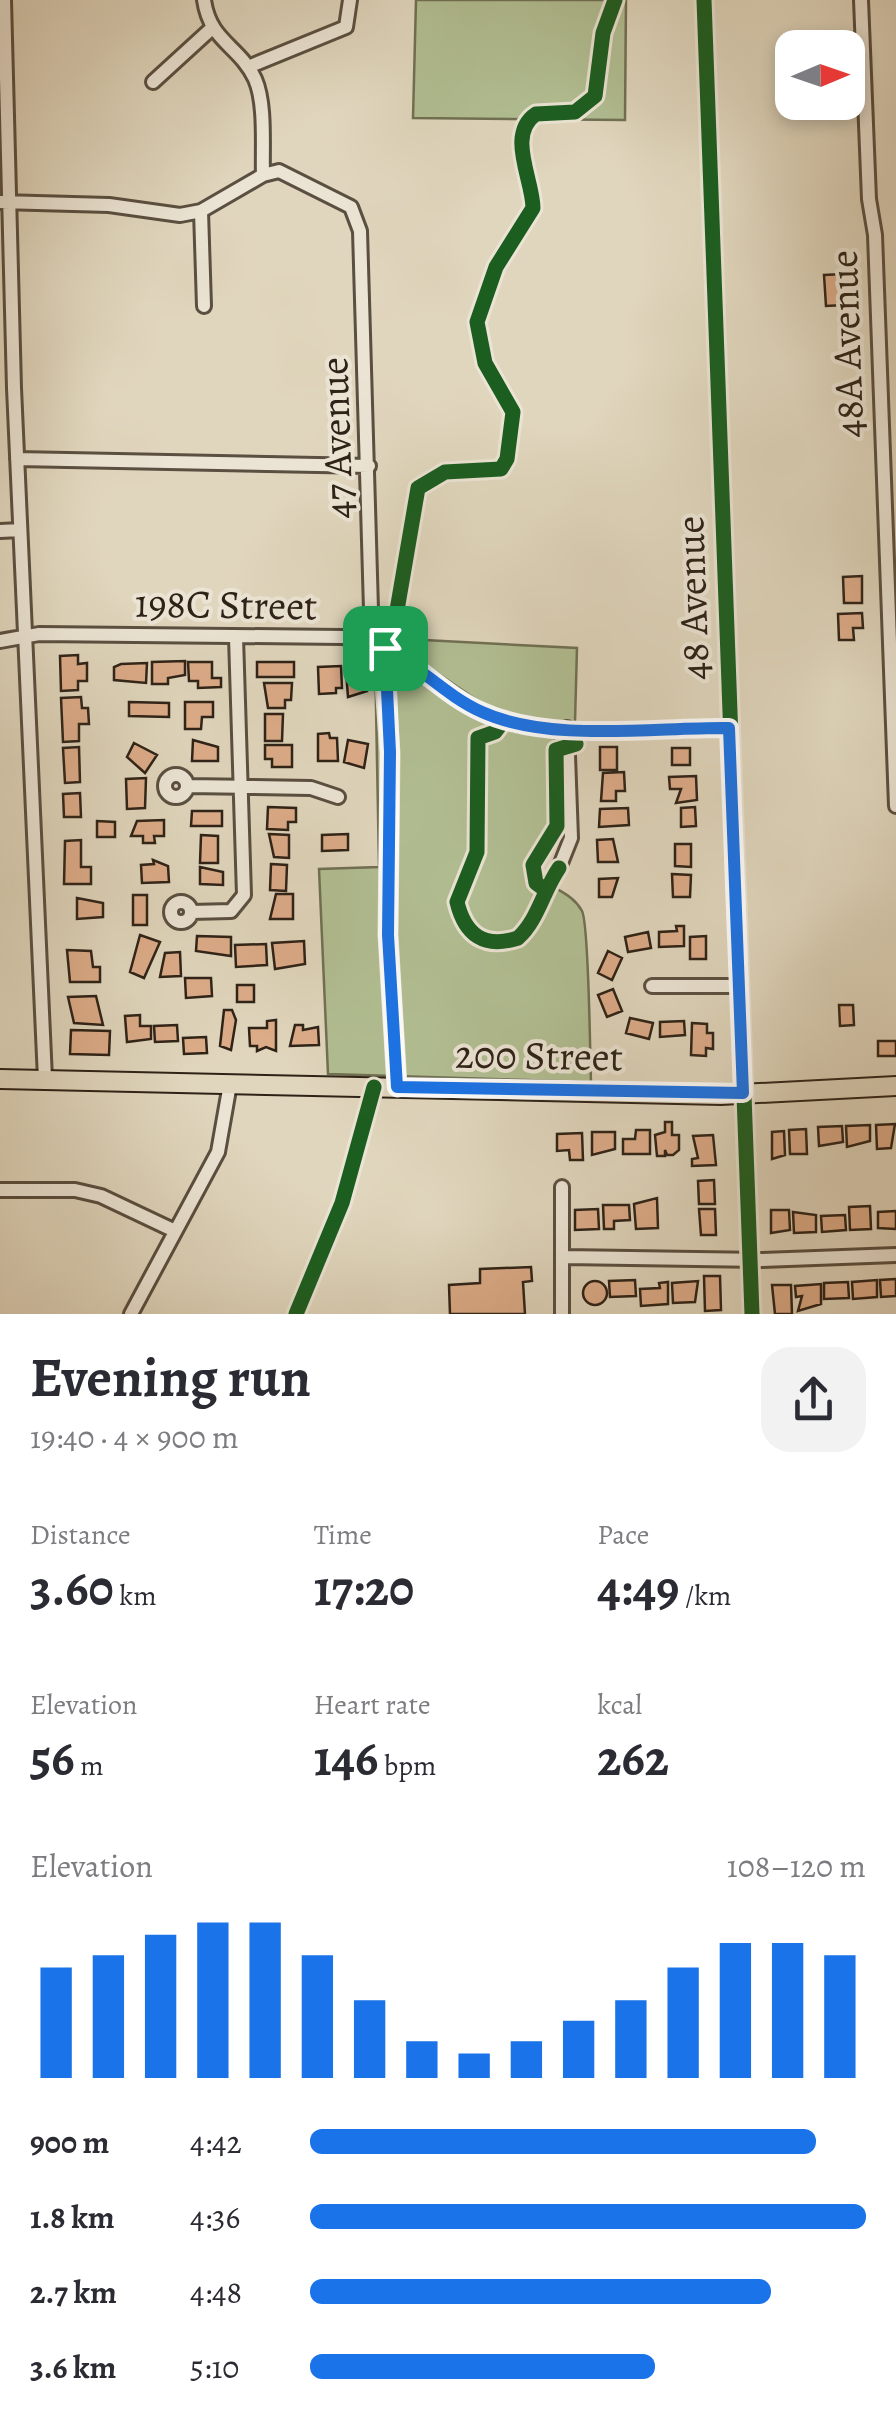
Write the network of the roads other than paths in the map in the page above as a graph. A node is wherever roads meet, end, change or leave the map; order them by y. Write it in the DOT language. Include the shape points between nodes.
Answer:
graph roads {
  1 [pos="4,0"];
  2 [pos="204,0"];
  3 [pos="704,0"];
  4 [pos="861,0"];
  5 [pos="350,3"];
  6 [pos="210,29"];
  7 [pos="3,39"];
  8 [pos="248,67"];
  9 [pos="153,82"];
  10 [pos="263,175"];
  11 [pos="4,203"];
  12 [pos="201,211"];
  13 [pos="204,306"];
  14 [pos="7,375"];
  15 [pos="17,459"];
  16 [pos="369,466"];
  17 [pos="20,530"];
  18 [pos="0,531"];
  19 [pos="236,636"];
  20 [pos="25,639"];
  21 [pos="0,641"];
  22 [pos="372,644"];
  23 [pos="894,710"];
  24 [pos="567,728"];
  25 [pos="729,728"];
  26 [pos="187,786"];
  27 [pos="241,787"];
  28 [pos="338,797"];
  29 [pos="896,806"];
  30 [pos="559,868"];
  31 [pos="191,912"];
  32 [pos="652,986"];
  33 [pos="738,986"];
  34 [pos="0,1079"];
  35 [pos="46,1079"];
  36 [pos="230,1084"];
  37 [pos="896,1086"];
  38 [pos="743,1093"];
  39 [pos="562,1187"];
  40 [pos="0,1190"];
  41 [pos="174,1231"];
  42 [pos="896,1255"];
  43 [pos="565,1257"];
  44 [pos="750,1260"];
  45 [pos="131,1314"];
  46 [pos="562,1314"];
  47 [pos="752,1314"];
  1 -- 7 [label="street"];
  2 -- 6 [label="street"];
  3 -- 25 [label="street, 48 Avenue"];
  4 -- 23 [label="street, 48A Avenue"];
  5 -- 8 [label="street" via="346,27"];
  6 -- 8 [label="street"];
  6 -- 9 [label="street"];
  7 -- 11 [label="street"];
  8 -- 10 [label="street" via="257,84"];
  10 -- 12 [label="street"];
  10 -- 16 [label="street, 47 Avenue" via="279,171 350,207 360,231"];
  11 -- 12 [label="street"];
  11 -- 14 [label="street"];
  12 -- 13 [label="street"];
  14 -- 15 [label="street"];
  15 -- 16 [label="street"];
  15 -- 17 [label="street"];
  16 -- 22 [label="street, 47 Avenue"];
  17 -- 18 [label="street"];
  17 -- 20 [label="street"];
  19 -- 20 [label="street, 198C Street"];
  19 -- 22 [label="street, 198C Street"];
  19 -- 27 [label="street"];
  20 -- 21 [label="street, 198C Street"];
  20 -- 35 [label="street"];
  22 -- 24 [label="street, 198C Street" via="482,712 527,726"];
  23 -- 29 [label="street, 48A Avenue"];
  24 -- 25 [label="street, 198C Street"];
  24 -- 30 [label="street" via="570,838"];
  25 -- 33 [label="street, 48 Avenue"];
  26 -- 27 [label="street"];
  27 -- 28 [label="street" via="312,788"];
  27 -- 31 [label="street" via="244,889 238,907"];
  32 -- 33 [label="street"];
  33 -- 38 [label="street, 48 Avenue"];
  34 -- 35 [label="main road, 200 Street"];
  35 -- 36 [label="main road, 200 Street"];
  36 -- 38 [label="main road, 200 Street"];
  36 -- 41 [label="street" via="218,1152"];
  37 -- 38 [label="main road, 200 Street"];
  38 -- 44 [label="street, 48 Avenue"];
  39 -- 43 [label="street"];
  40 -- 41 [label="street" via="101,1196"];
  41 -- 45 [label="street"];
  42 -- 44 [label="street"];
  43 -- 44 [label="street"];
  43 -- 46 [label="street"];
  44 -- 47 [label="street, 48 Avenue"];
}
